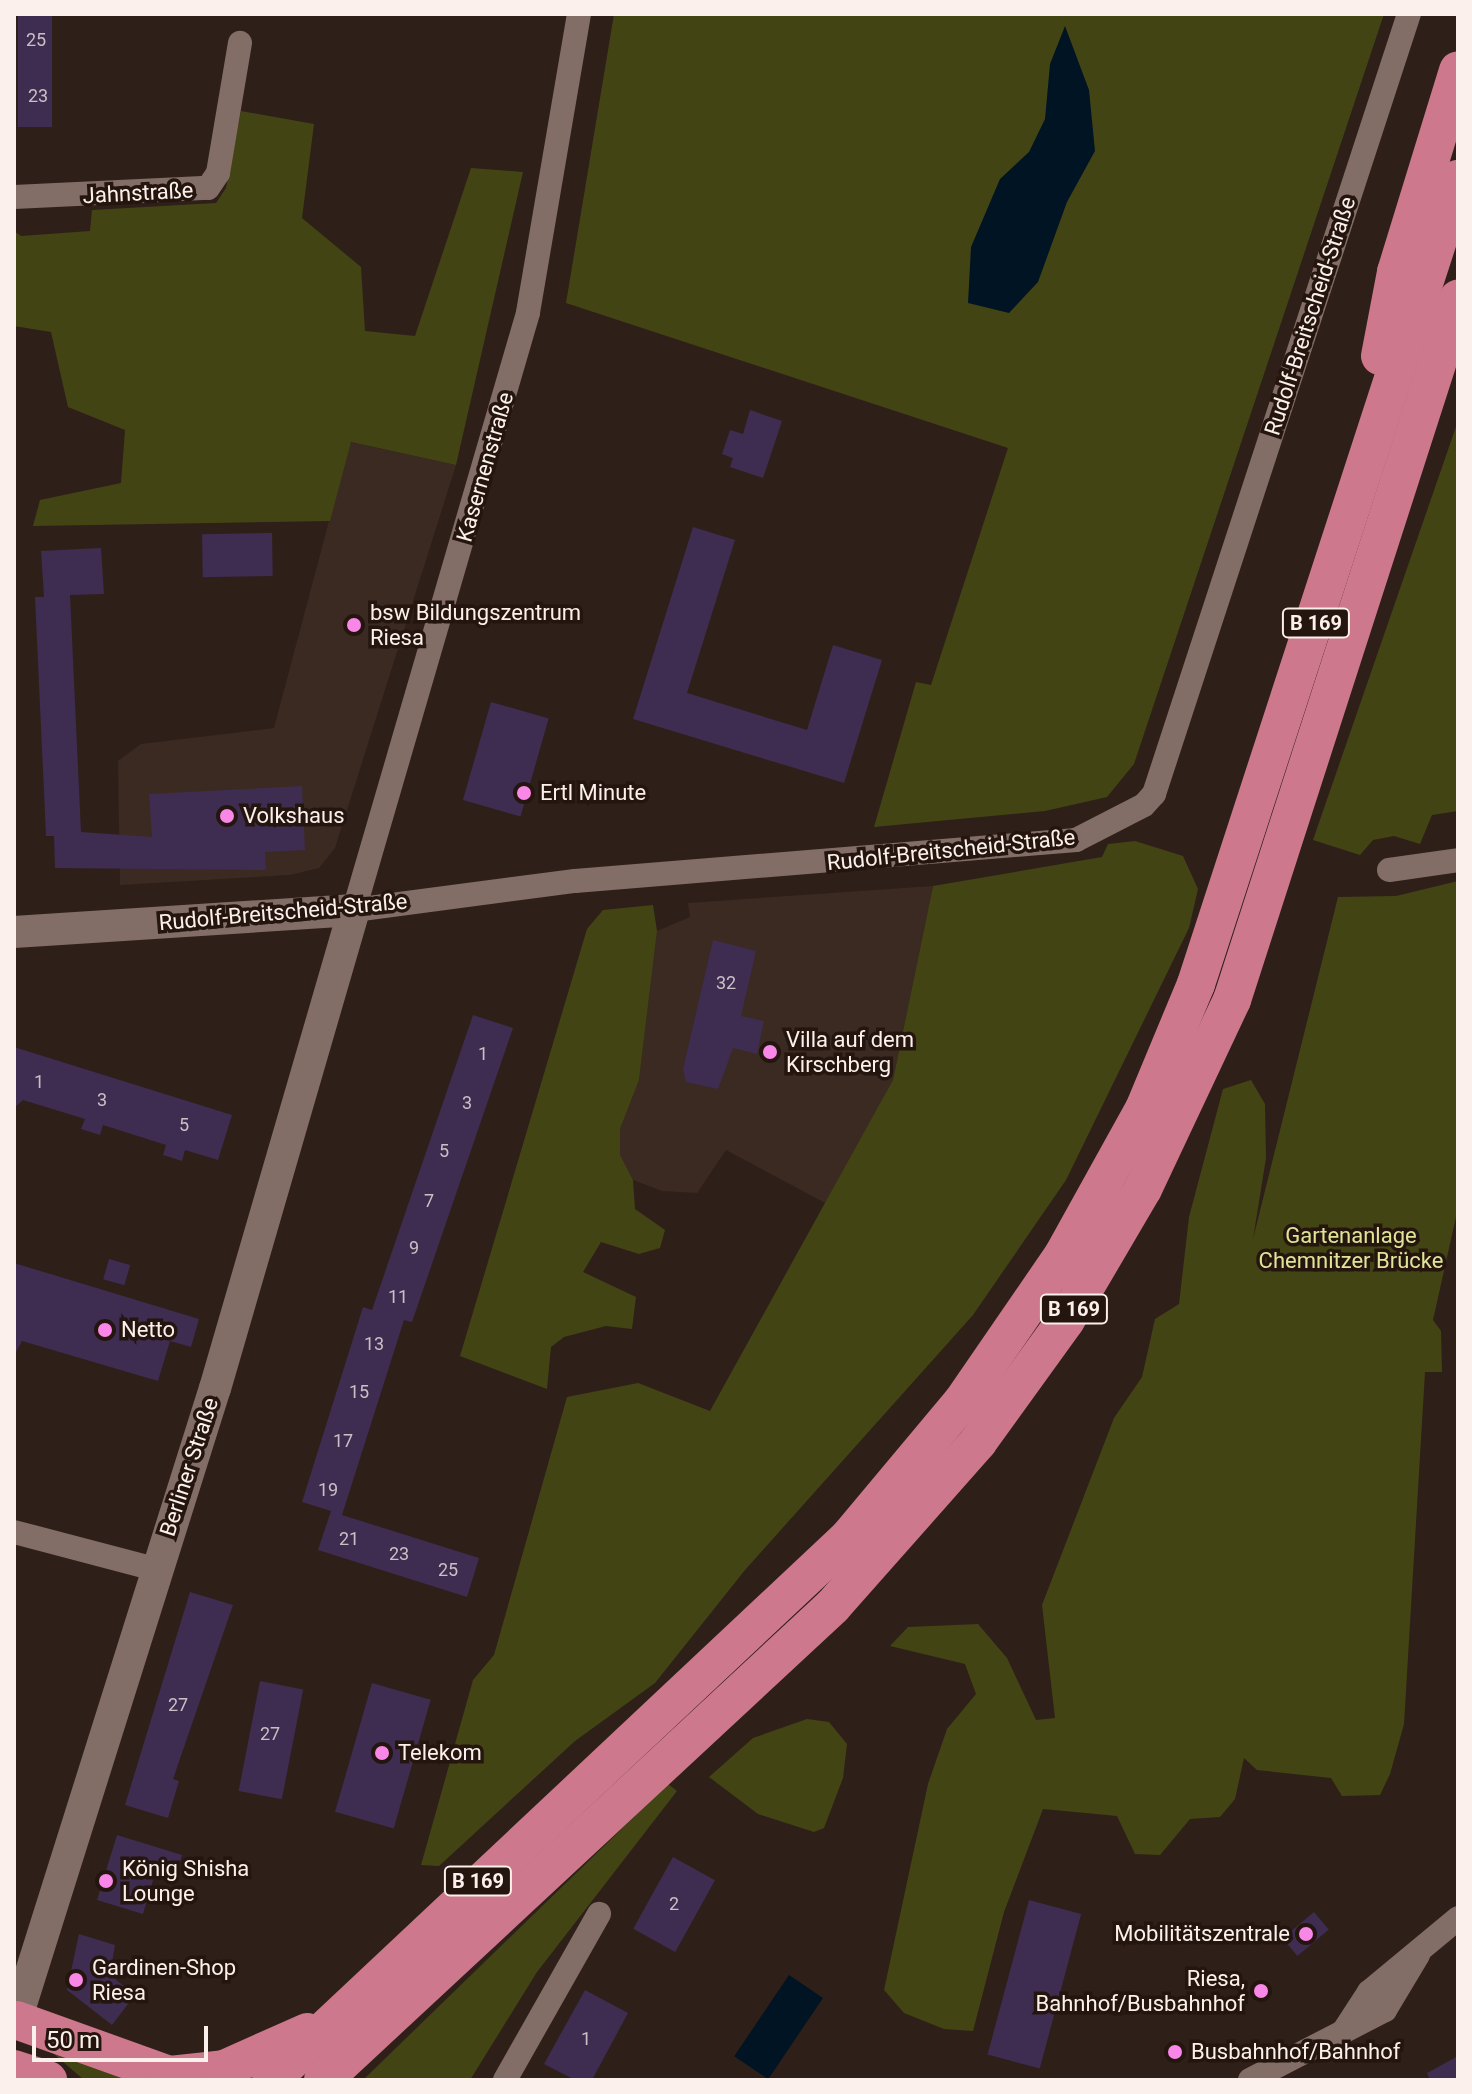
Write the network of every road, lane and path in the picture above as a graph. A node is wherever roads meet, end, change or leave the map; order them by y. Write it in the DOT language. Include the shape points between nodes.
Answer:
graph roads {
  1 [pos="579,14"];
  2 [pos="1409,14"];
  3 [pos="240,43"];
  4 [pos="1458,70"];
  5 [pos="1458,179"];
  6 [pos="14,197"];
  7 [pos="1458,301"];
  8 [pos="1391,388"];
  9 [pos="1458,860"];
  10 [pos="1389,870"];
  11 [pos="354,910"];
  12 [pos="14,932"];
  13 [pos="14,1532"];
  14 [pos="155,1569"];
  15 [pos="599,1914"];
  16 [pos="1458,1918"];
  17 [pos="16,2020"];
  18 [pos="325,2024"];
  19 [pos="358,2047"];
  20 [pos="14,2069"];
  21 [pos="48,2080"];
  22 [pos="271,2080"];
  23 [pos="323,2080"];
  24 [pos="337,2080"];
  25 [pos="505,2080"];
  26 [pos="1250,2080"];
  1 -- 11 [label="street, Kasernenstraße" via="528,313"];
  2 -- 11 [label="street, Rudolf-Breitscheid-Straße" via="1154,794 1144,805 1076,840 575,881"];
  3 -- 6 [label="street, Jahnstraße" via="218,173 208,188"];
  4 -- 8 [label="highway" via="1396,272 1380,356"];
  5 -- 8 [label="highway, B 169"];
  7 -- 19 [label="highway, B 169" via="1232,1000 1107,1256 978,1442 888,1549"];
  8 -- 18 [label="highway, B 169" via="1196,984 1144,1109 1011,1338 893,1489 827,1559"];
  9 -- 10 [label="street"];
  11 -- 12 [label="main road, Rudolf-Breitscheid-Straße"];
  11 -- 14 [label="main road, Berliner Straße"];
  13 -- 14 [label="street"];
  14 -- 17 [label="main road, Berliner Straße"];
  15 -- 25 [label="street"];
  16 -- 26 [label="street" via="1418,1955 1385,2010"];
  17 -- 18 [label="highway" via="127,2064 188,2076 224,2069"];
  18 -- 22 [label="highway, B 169"];
  19 -- 23 [label="highway, B 169"];
  19 -- 24 [label="highway"];
  20 -- 21 [label="highway"];
}
